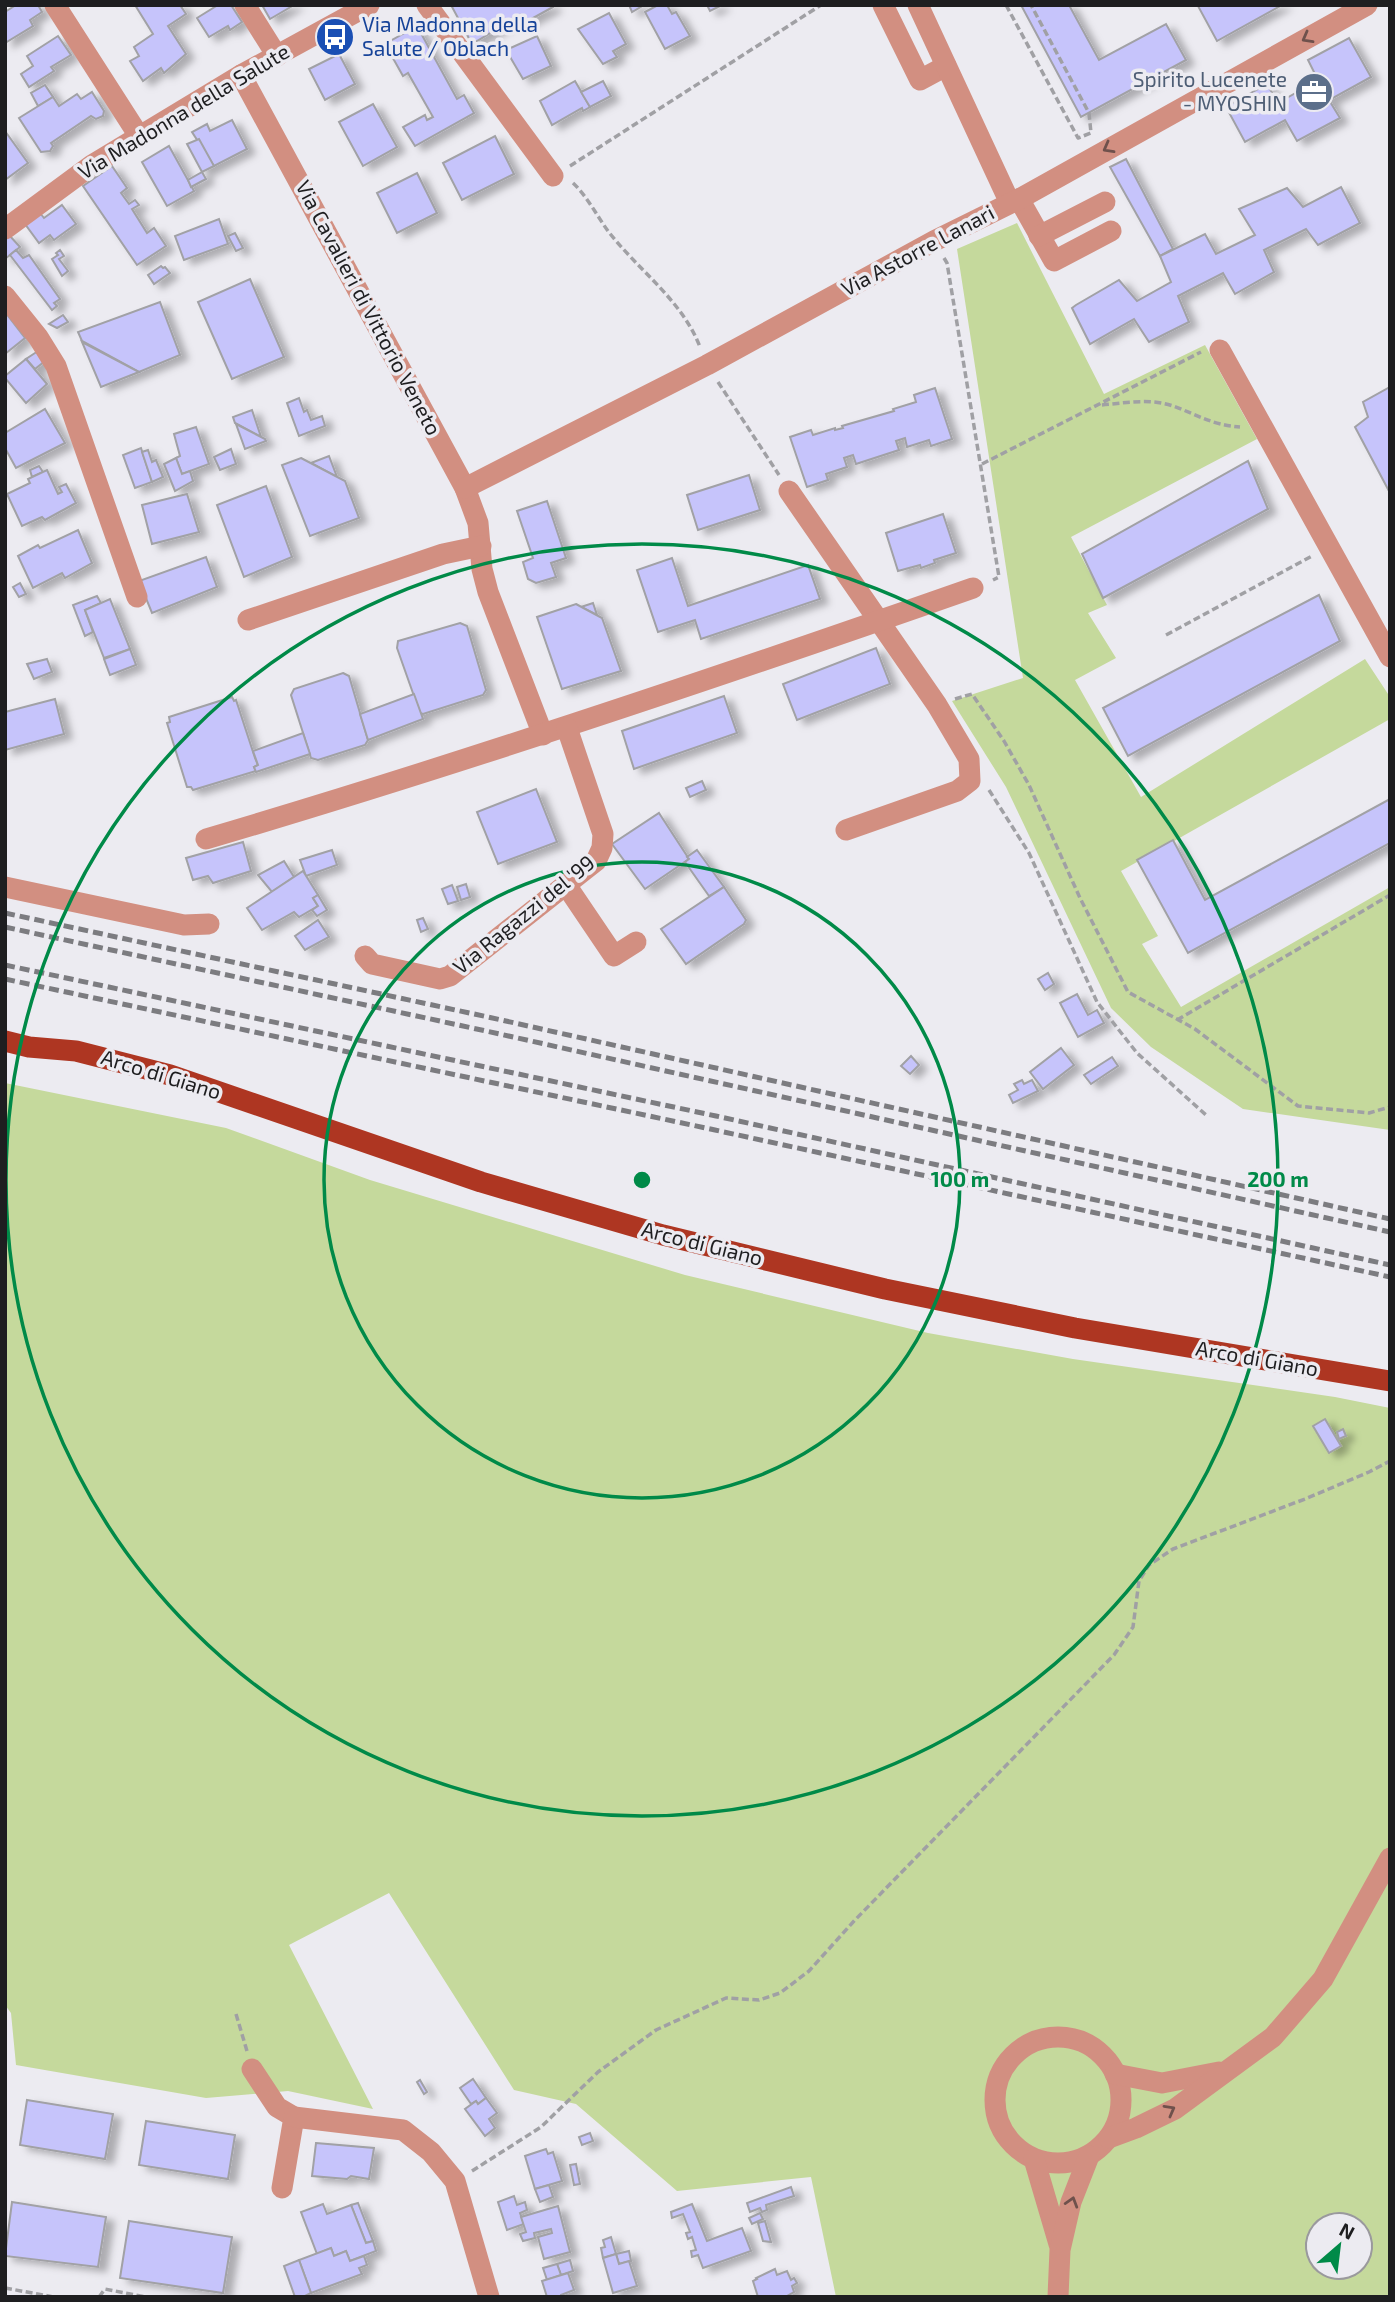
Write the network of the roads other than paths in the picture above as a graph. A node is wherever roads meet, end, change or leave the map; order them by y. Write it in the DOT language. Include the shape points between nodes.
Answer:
graph roads {
  1 [pos="55,5"];
  2 [pos="245,5"];
  3 [pos="427,5"];
  4 [pos="883,5"];
  5 [pos="918,5"];
  6 [pos="1367,5"];
  7 [pos="364,6"];
  8 [pos="277,56"];
  9 [pos="946,66"];
  10 [pos="241,75"];
  11 [pos="139,136"];
  12 [pos="553,176"];
  13 [pos="1014,201"];
  14 [pos="1105,202"];
  15 [pos="5,229"];
  16 [pos="1111,231"];
  17 [pos="1039,236"];
  18 [pos="5,296"];
  19 [pos="1220,350"];
  20 [pos="465,488"];
  21 [pos="789,491"];
  22 [pos="481,546"];
  23 [pos="973,588"];
  24 [pos="136,597"];
  25 [pos="248,620"];
  26 [pos="880,621"];
  27 [pos="1390,657"];
  28 [pos="567,728"];
  29 [pos="543,735"];
  30 [pos="846,830"];
  31 [pos="205,839"];
  32 [pos="566,886"];
  33 [pos="5,887"];
  34 [pos="209,924"];
  35 [pos="636,942"];
  36 [pos="365,956"];
  37 [pos="5,1041"];
  38 [pos="29,1047"];
  39 [pos="5,1055"];
  40 [pos="1390,1381"];
  41 [pos="1390,1858"];
  42 [pos="252,2069"];
  43 [pos="1225,2071"];
  44 [pos="1115,2074"];
  45 [pos="294,2117"];
  46 [pos="1109,2138"];
  47 [pos="1089,2156"];
  48 [pos="1034,2158"];
  49 [pos="282,2188"];
  50 [pos="1060,2250"];
  51 [pos="489,2297"];
  52 [pos="1058,2297"];
  1 -- 11 [label="street"];
  2 -- 8 [label="street"];
  3 -- 12 [label="street"];
  4 -- 9 [label="street" via="920,80"];
  5 -- 9 [label="street"];
  6 -- 13 [label="street, Via Astorre Lanari, one-way"];
  7 -- 8 [label="street, Via Madonna della Salute"];
  8 -- 10 [label="street, Via Madonna della Salute"];
  9 -- 13 [label="street"];
  10 -- 11 [label="street, Via Madonna della Salute"];
  10 -- 20 [label="street, Via Cavalieri di Vittorio Veneto"];
  11 -- 15 [label="street, Via Madonna della Salute" via="92,164"];
  13 -- 17 [label="street"];
  13 -- 20 [label="street, Via Astorre Lanari"];
  14 -- 17 [label="street"];
  16 -- 17 [label="street" via="1054,261"];
  18 -- 24 [label="street" via="56,366"];
  19 -- 27 [label="street"];
  20 -- 22 [label="street, Via Cavalieri di Vittorio Veneto"];
  21 -- 26 [label="street"];
  22 -- 25 [label="street" via="443,554"];
  22 -- 29 [label="street, Via Cavalieri di Vittorio Veneto" via="488,592"];
  23 -- 26 [label="street"];
  26 -- 28 [label="street"];
  26 -- 30 [label="street" via="969,759 970,780 957,791"];
  28 -- 29 [label="street"];
  28 -- 32 [label="street, Via Ragazzi del '99" via="603,834 596,861"];
  29 -- 31 [label="street"];
  32 -- 35 [label="street" via="614,956"];
  32 -- 36 [label="street, Via Ragazzi del '99" via="450,976 440,979 372,964"];
  33 -- 34 [label="street" via="184,925"];
  37 -- 38 [label="main road, Arco di Giano"];
  38 -- 39 [label="main road, Arco di Giano"];
  38 -- 40 [label="main road, Arco di Giano" via="123,1061 481,1182 781,1264 1075,1328"];
  41 -- 43 [label="street" via="1316,1988 1273,2037"];
  42 -- 45 [label="street" via="277,2107"];
  43 -- 44 [label="street" via="1162,2083"];
  46 -- 43 [label="street, one-way" via="1175,2109"];
  44 -- 46 [label="street" via="1120,2114"];
  44 -- 48 [label="street" via="1099,2052 1068,2038 1035,2042 1014,2055 999,2078 998,2119 1012,2143"];
  45 -- 49 [label="street"];
  45 -- 51 [label="street" via="403,2130 431,2152 455,2181"];
  46 -- 47 [label="street"];
  47 -- 48 [label="street" via="1056,2164"];
  50 -- 47 [label="street, one-way" via="1071,2202"];
  48 -- 50 [label="street"];
  50 -- 52 [label="street"];
}
